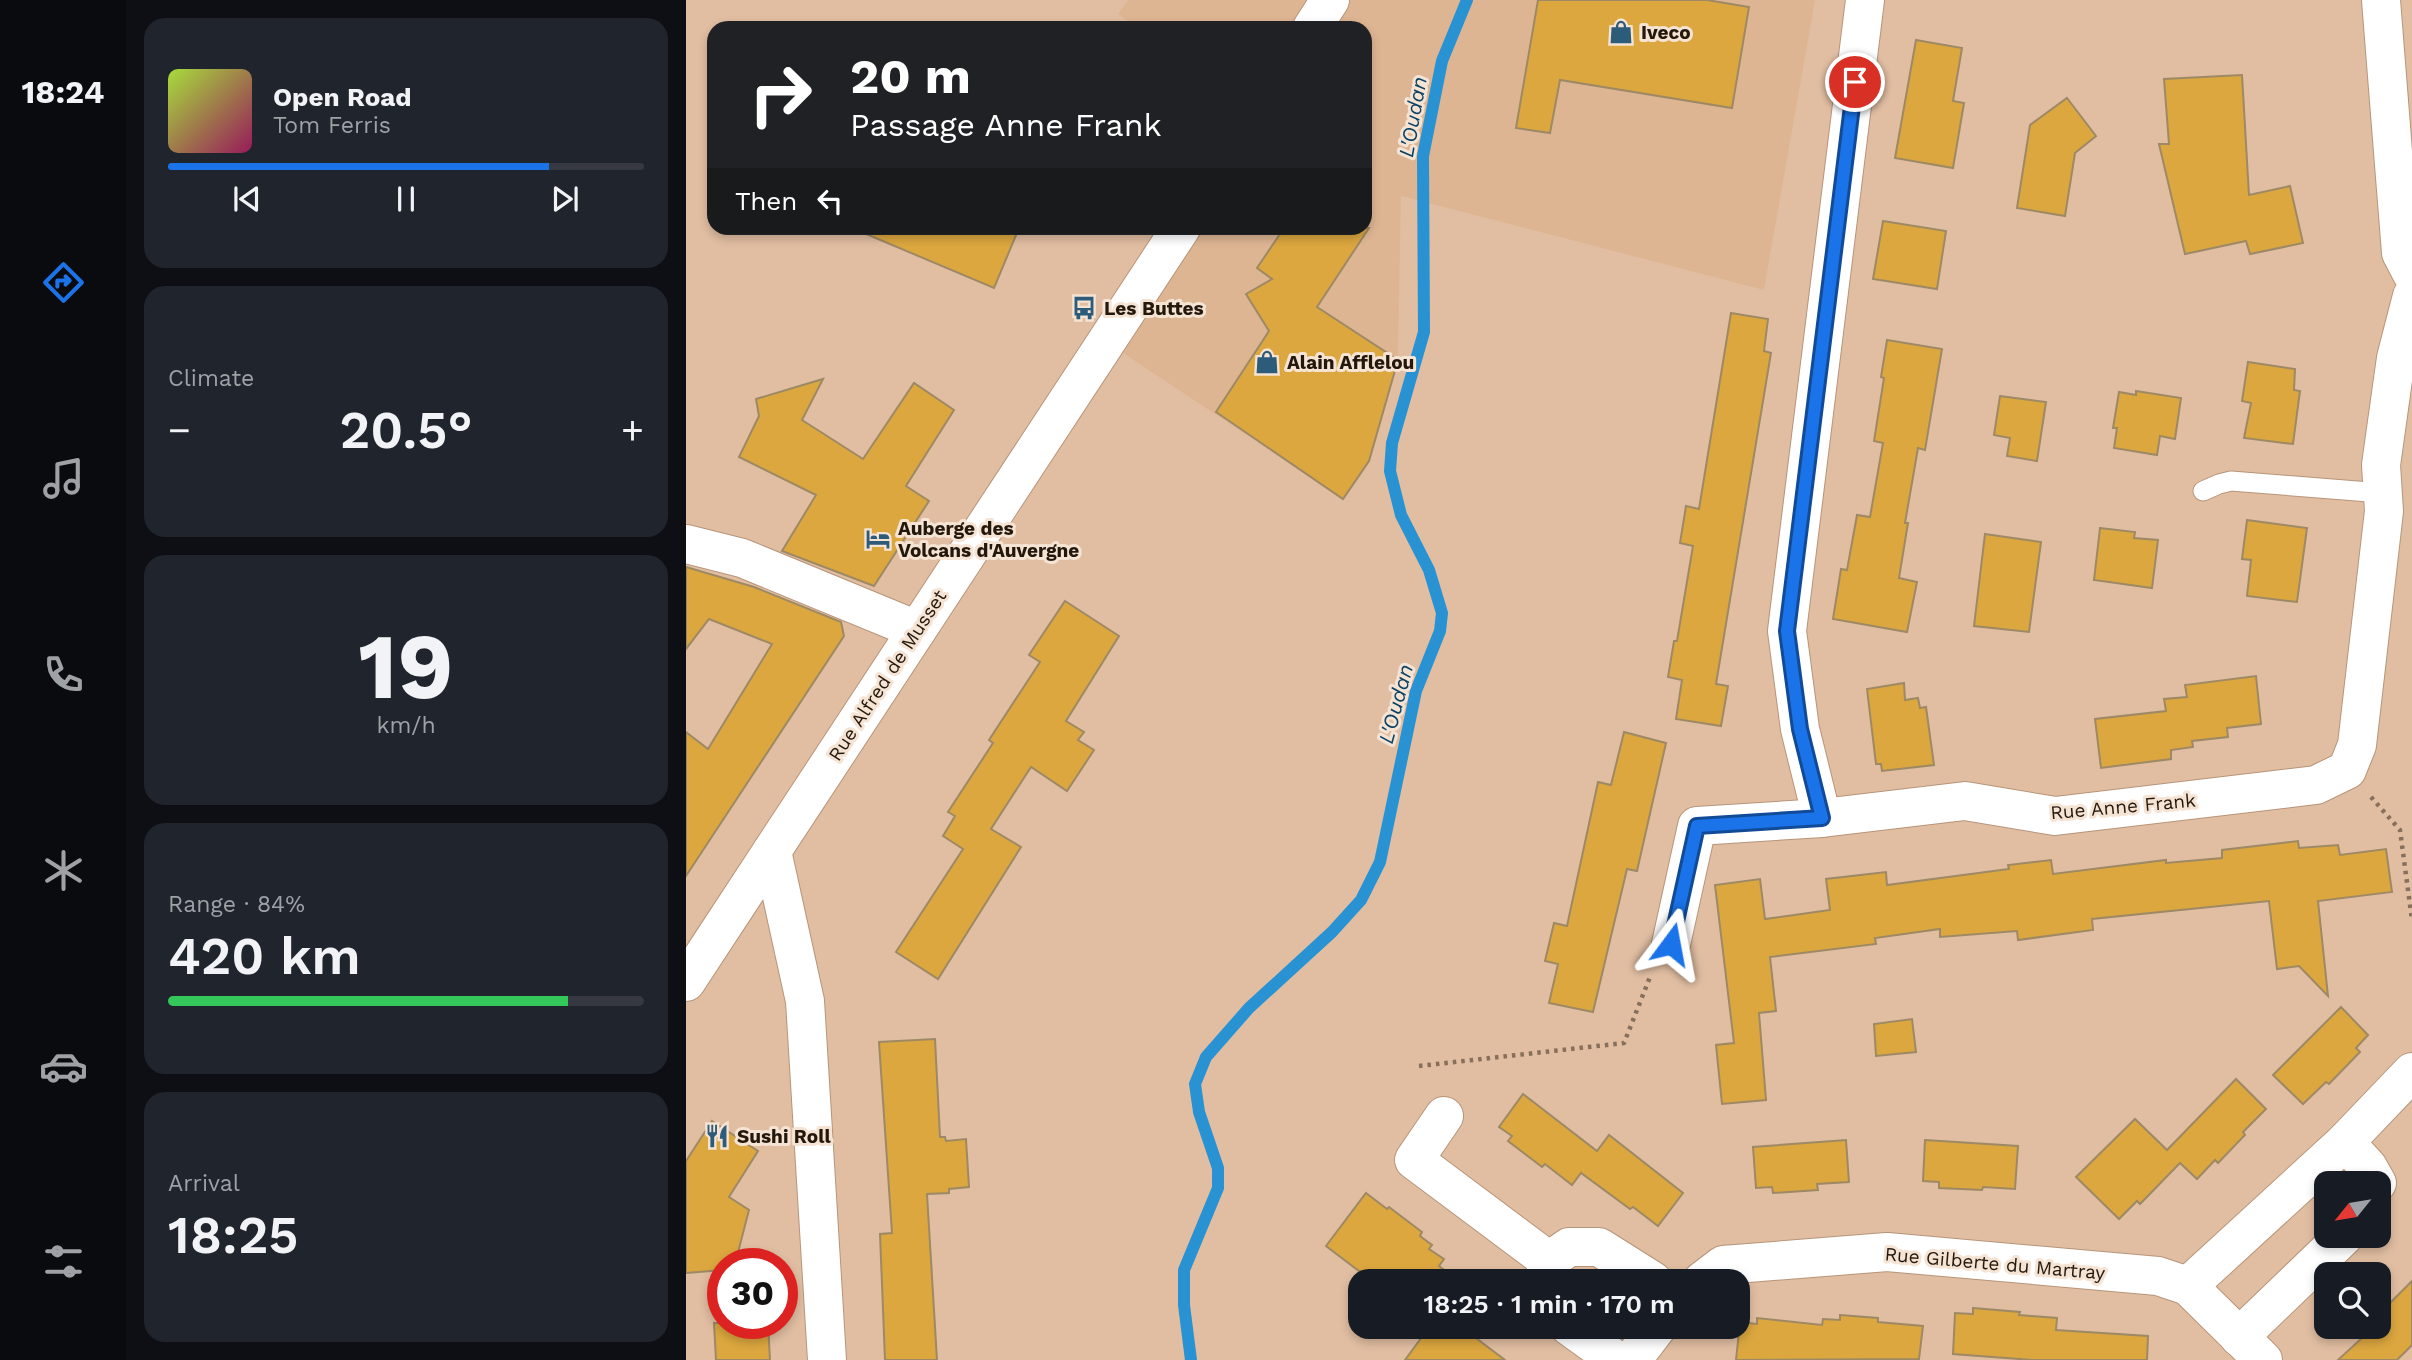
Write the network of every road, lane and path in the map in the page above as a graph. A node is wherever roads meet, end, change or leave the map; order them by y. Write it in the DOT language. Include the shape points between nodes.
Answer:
graph roads {
  1 [pos="1330,0"];
  2 [pos="1865,0"];
  3 [pos="2381,0"];
  4 [pos="1316,21"];
  5 [pos="1176,235"];
  6 [pos="2412,274"];
  7 [pos="2412,296"];
  8 [pos="2203,491"];
  9 [pos="2382,493"];
  10 [pos="686,544"];
  11 [pos="917,630"];
  12 [pos="2347,770"];
  13 [pos="1822,818"];
  14 [pos="772,850"];
  15 [pos="2412,920"];
  16 [pos="1671,944"];
  17 [pos="686,982"];
  18 [pos="1419,1066"];
  19 [pos="2412,1072"];
  20 [pos="1444,1116"];
  21 [pos="2345,1142"];
  22 [pos="2370,1171"];
  23 [pos="2334,1248"];
  24 [pos="1544,1269"];
  25 [pos="1548,1269"];
  26 [pos="1634,1269"];
  27 [pos="1718,1269"];
  28 [pos="2188,1286"];
  29 [pos="1587,1339"];
  30 [pos="1648,1339"];
  31 [pos="2251,1349"];
  32 [pos="827,1360"];
  33 [pos="1616,1360"];
  34 [pos="1632,1360"];
  1 -- 4 [label="street"];
  2 -- 13 [label="street" via="1787,631 1800,729"];
  3 -- 6 [label="street" via="2401,253"];
  5 -- 11 [label="street, Rue Alfred de Musset"];
  7 -- 9 [label="street" via="2396,358 2381,465"];
  8 -- 9 [label="lane" via="2231,481"];
  9 -- 12 [label="street" via="2384,511 2357,745"];
  10 -- 11 [label="street" via="742,558"];
  11 -- 14 [label="street, Rue Alfred de Musset"];
  12 -- 13 [label="street, Rue Anne Frank" via="2316,785 2055,816 1965,802"];
  12 -- 15 [label="path" via="2400,830"];
  13 -- 16 [label="street, Rue Anne Frank" via="1697,826"];
  14 -- 17 [label="street, Rue Alfred de Musset"];
  14 -- 32 [label="street" via="806,1001"];
  16 -- 18 [label="path" via="1654,964 1624,1043"];
  19 -- 21 [label="street"];
  20 -- 24 [label="street" via="1414,1160"];
  21 -- 22 [label="street"];
  21 -- 28 [label="street"];
  23 -- 31 [label="street"];
  25 -- 26 [label="street" via="1569,1247 1599,1247"];
  27 -- 28 [label="street, Rue Gilberte du Martray" via="1887,1252 2158,1276"];
  28 -- 31 [label="street, Rue Gilberte du Martray"];
  29 -- 33 [label="street"];
  30 -- 34 [label="street"];
}
